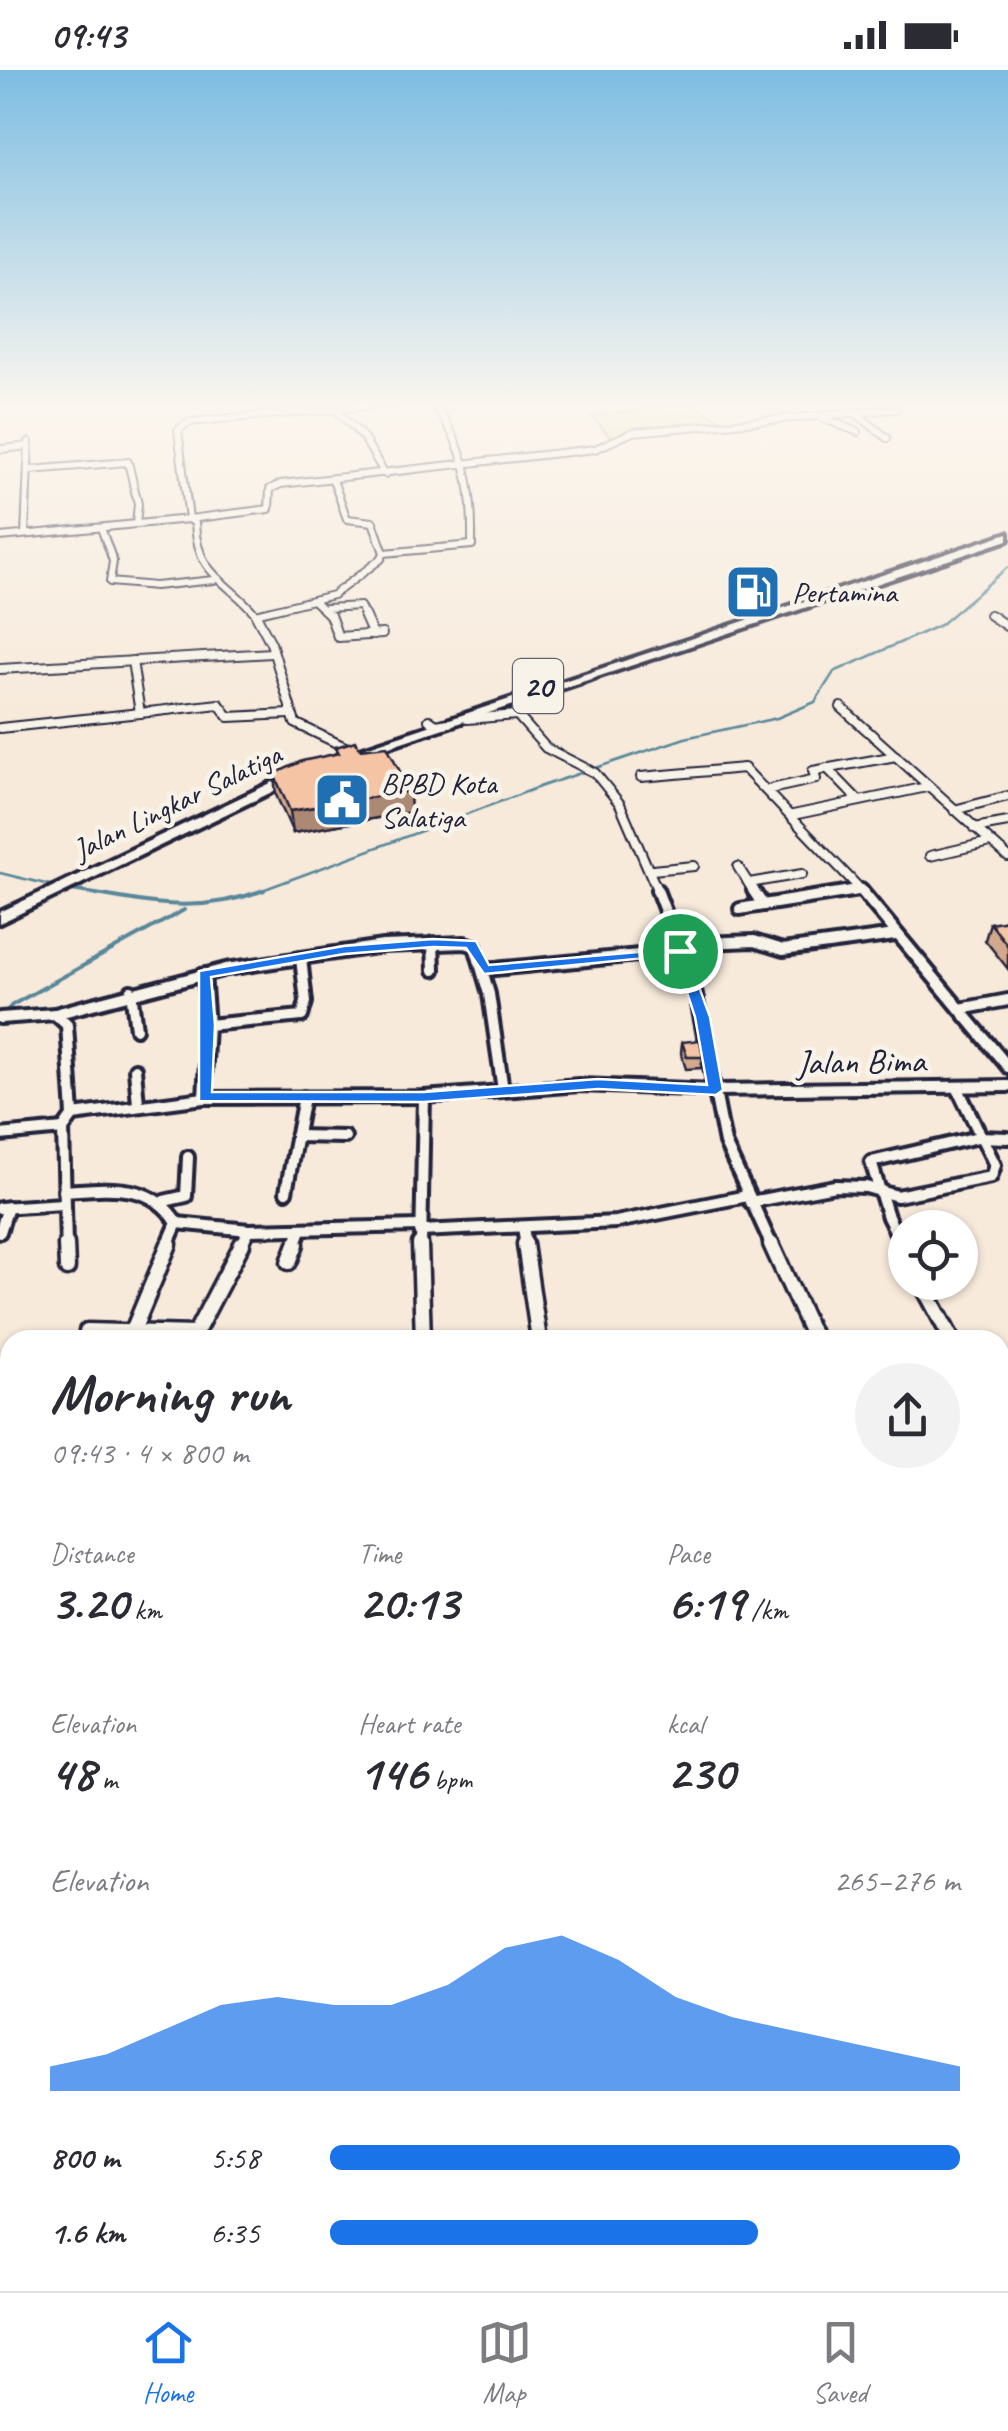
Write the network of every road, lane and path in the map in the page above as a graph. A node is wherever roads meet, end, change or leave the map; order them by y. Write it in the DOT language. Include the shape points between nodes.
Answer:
graph roads {
  1 [pos="27,507"];
  2 [pos="138,507"];
  3 [pos="188,507"];
  4 [pos="271,507"];
  5 [pos="342,507"];
  6 [pos="473,507"];
  7 [pos="189,520"];
  8 [pos="136,524"];
  9 [pos="101,528"];
  10 [pos="1008,532"];
  11 [pos="24,534"];
  12 [pos="0,536"];
  13 [pos="384,553"];
  14 [pos="214,580"];
  15 [pos="314,602"];
  16 [pos="326,608"];
  17 [pos="255,614"];
  18 [pos="990,615"];
  19 [pos="1008,627"];
  20 [pos="270,653"];
  21 [pos="132,661"];
  22 [pos="0,669"];
  23 [pos="841,707"];
  24 [pos="140,714"];
  25 [pos="290,714"];
  26 [pos="433,723"];
  27 [pos="0,728"];
  28 [pos="384,739"];
  29 [pos="346,748"];
  30 [pos="896,756"];
  31 [pos="319,762"];
  32 [pos="827,768"];
  33 [pos="640,778"];
  34 [pos="927,787"];
  35 [pos="766,790"];
  36 [pos="1008,796"];
  37 [pos="859,801"];
  38 [pos="954,810"];
  39 [pos="793,815"];
  40 [pos="1008,822"];
  41 [pos="974,828"];
  42 [pos="1008,842"];
  43 [pos="992,844"];
  44 [pos="930,856"];
  45 [pos="1008,857"];
  46 [pos="694,866"];
  47 [pos="738,867"];
  48 [pos="652,870"];
  49 [pos="802,874"];
  50 [pos="749,883"];
  51 [pos="861,890"];
  52 [pos="763,905"];
  53 [pos="7,908"];
  54 [pos="740,909"];
  55 [pos="894,934"];
  56 [pos="433,943"];
  57 [pos="680,947"];
  58 [pos="301,958"];
  59 [pos="434,970"];
  60 [pos="484,970"];
  61 [pos="204,974"];
  62 [pos="131,991"];
  63 [pos="1008,1000"];
  64 [pos="960,1008"];
  65 [pos="54,1014"];
  66 [pos="4,1017"];
  67 [pos="208,1025"];
  68 [pos="136,1029"];
  69 [pos="1008,1067"];
  70 [pos="135,1069"];
  71 [pos="1008,1086"];
  72 [pos="956,1088"];
  73 [pos="503,1090"];
  74 [pos="716,1090"];
  75 [pos="424,1097"];
  76 [pos="204,1098"];
  77 [pos="304,1098"];
  78 [pos="138,1104"];
  79 [pos="73,1114"];
  80 [pos="63,1128"];
  81 [pos="0,1135"];
  82 [pos="296,1136"];
  83 [pos="978,1136"];
  84 [pos="345,1137"];
  85 [pos="1008,1138"];
  86 [pos="188,1156"];
  87 [pos="286,1192"];
  88 [pos="881,1192"];
  89 [pos="63,1197"];
  90 [pos="748,1199"];
  91 [pos="164,1202"];
  92 [pos="4,1208"];
  93 [pos="888,1210"];
  94 [pos="177,1223"];
  95 [pos="522,1227"];
  96 [pos="420,1228"];
  97 [pos="249,1230"];
  98 [pos="301,1230"];
  99 [pos="0,1232"];
  100 [pos="289,1262"];
  101 [pos="67,1268"];
  102 [pos="931,1300"];
  103 [pos="133,1330"];
  104 [pos="199,1330"];
  105 [pos="423,1330"];
  106 [pos="538,1330"];
  107 [pos="810,1330"];
  108 [pos="947,1330"];
  1 -- 11 [label="street"];
  2 -- 8 [label="street"];
  3 -- 7 [label="street"];
  4 -- 7 [label="street"];
  5 -- 13 [label="street" via="346,518 372,521"];
  6 -- 13 [label="street" via="470,546"];
  7 -- 8 [label="street"];
  7 -- 14 [label="street" via="195,523 199,559"];
  8 -- 9 [label="street"];
  9 -- 11 [label="street"];
  9 -- 14 [label="street" via="113,562 110,582"];
  10 -- 26 [label="highway, Jalan Lingkar Salatiga / 20"];
  11 -- 12 [label="street"];
  13 -- 15 [label="street" via="351,585"];
  14 -- 17 [label="street"];
  15 -- 16 [label="street"];
  15 -- 17 [label="street"];
  16 -- 16 [label="street" via="338,637 377,635 360,606"];
  17 -- 20 [label="street"];
  18 -- 19 [label="street"];
  20 -- 21 [label="street"];
  20 -- 25 [label="street"];
  21 -- 22 [label="street"];
  21 -- 24 [label="street"];
  23 -- 30 [label="street"];
  24 -- 25 [label="street" via="219,704 230,717"];
  24 -- 27 [label="street"];
  25 -- 29 [label="street" via="303,730"];
  26 -- 28 [label="highway, Jalan Lingkar Salatiga / 20"];
  26 -- 48 [label="street" via="517,715 546,748 591,770 620,804"];
  28 -- 29 [label="highway, Jalan Lingkar Salatiga / 20"];
  28 -- 31 [label="highway, Jalan Lingkar Salatiga / 20"];
  29 -- 31 [label="highway, Jalan Lingkar Salatiga / 20"];
  30 -- 32 [label="street"];
  30 -- 34 [label="street"];
  31 -- 53 [label="highway, Jalan Lingkar Salatiga / 20"];
  32 -- 35 [label="street" via="812,772 816,779"];
  32 -- 37 [label="street"];
  33 -- 35 [label="street" via="735,766"];
  34 -- 37 [label="street"];
  34 -- 38 [label="street"];
  35 -- 39 [label="street"];
  36 -- 38 [label="street"];
  37 -- 39 [label="street"];
  38 -- 41 [label="street"];
  39 -- 51 [label="street"];
  40 -- 41 [label="street"];
  41 -- 43 [label="street"];
  42 -- 43 [label="street"];
  43 -- 44 [label="street"];
  43 -- 45 [label="street"];
  46 -- 48 [label="street"];
  47 -- 50 [label="street"];
  48 -- 57 [label="street"];
  49 -- 50 [label="street"];
  50 -- 52 [label="street"];
  51 -- 52 [label="street"];
  51 -- 55 [label="street"];
  52 -- 54 [label="street"];
  55 -- 57 [label="street" via="783,950 754,941"];
  55 -- 64 [label="street"];
  56 -- 58 [label="street"];
  56 -- 59 [label="street"];
  56 -- 60 [label="street" via="471,944"];
  57 -- 60 [label="street"];
  57 -- 74 [label="street"];
  58 -- 61 [label="street"];
  58 -- 67 [label="street" via="302,1016"];
  60 -- 73 [label="street"];
  61 -- 62 [label="street"];
  61 -- 67 [label="street"];
  62 -- 65 [label="street"];
  62 -- 68 [label="street"];
  63 -- 64 [label="street"];
  64 -- 69 [label="street"];
  65 -- 66 [label="street"];
  65 -- 79 [label="street" via="69,1028"];
  67 -- 76 [label="street"];
  70 -- 78 [label="street"];
  71 -- 72 [label="street, Jalan Bima"];
  72 -- 74 [label="street, Jalan Bima"];
  72 -- 83 [label="street"];
  73 -- 74 [label="street, Jalan Bima" via="621,1084"];
  73 -- 75 [label="street, Jalan Bima"];
  74 -- 90 [label="street" via="725,1144"];
  75 -- 77 [label="street, Jalan Bima"];
  75 -- 96 [label="street"];
  76 -- 77 [label="street, Jalan Bima"];
  76 -- 78 [label="street, Jalan Bima"];
  77 -- 82 [label="street"];
  78 -- 79 [label="street, Jalan Bima"];
  79 -- 80 [label="street"];
  80 -- 81 [label="street"];
  80 -- 89 [label="street"];
  82 -- 84 [label="street"];
  82 -- 87 [label="street"];
  83 -- 85 [label="street"];
  83 -- 88 [label="street" via="876,1159 870,1166"];
  83 -- 88 [label="street" via="995,1165 991,1177 905,1195"];
  86 -- 91 [label="street" via="186,1196"];
  88 -- 90 [label="street" via="835,1186"];
  88 -- 93 [label="street"];
  89 -- 91 [label="street" via="126,1189"];
  89 -- 92 [label="street"];
  89 -- 101 [label="street"];
  90 -- 95 [label="street" via="626,1221"];
  90 -- 107 [label="street"];
  91 -- 94 [label="street"];
  92 -- 99 [label="street"];
  94 -- 97 [label="street"];
  94 -- 103 [label="street"];
  95 -- 96 [label="street"];
  95 -- 106 [label="street"];
  96 -- 98 [label="street"];
  96 -- 105 [label="street"];
  97 -- 98 [label="street"];
  97 -- 104 [label="street"];
  98 -- 100 [label="street"];
  102 -- 108 [label="street"];
}
